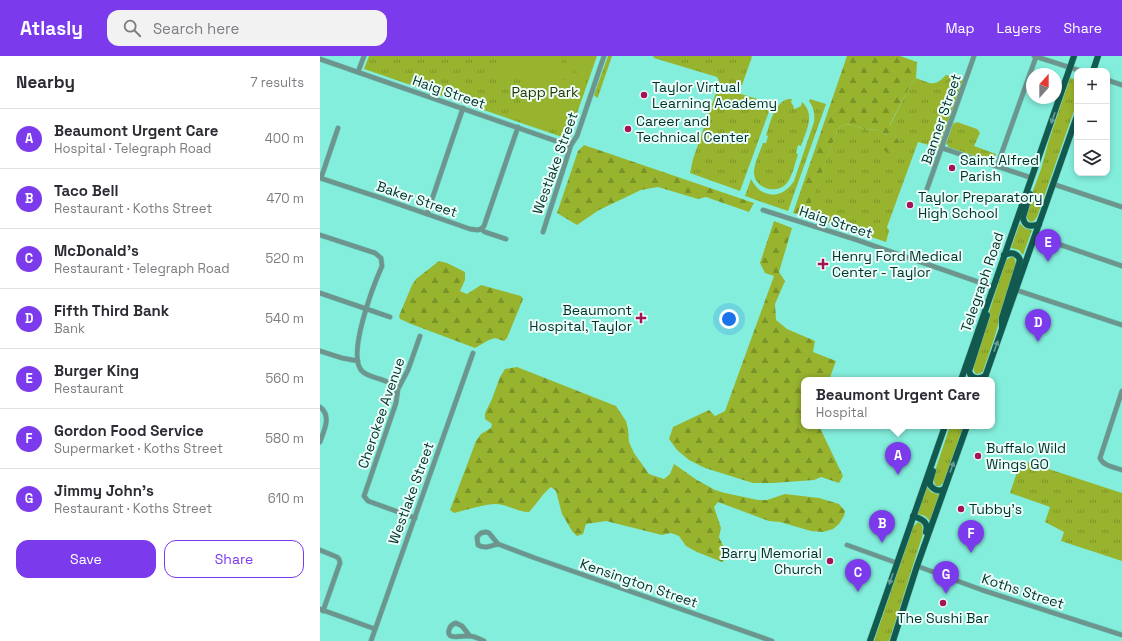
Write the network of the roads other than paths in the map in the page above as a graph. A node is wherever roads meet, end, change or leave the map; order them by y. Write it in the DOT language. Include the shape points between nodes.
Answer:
graph roads {
  1 [pos="364,56"];
  2 [pos="604,56"];
  3 [pos="974,56"];
  4 [pos="1035,56"];
  5 [pos="1074,56"];
  6 [pos="1098,56"];
  7 [pos="320,59"];
  8 [pos="1070,68"];
  9 [pos="1094,68"];
  10 [pos="1074,69"];
  11 [pos="358,72"];
  12 [pos="1110,81"];
  13 [pos="1122,85"];
  14 [pos="463,108"];
  15 [pos="1074,124"];
  16 [pos="518,127"];
  17 [pos="338,128"];
  18 [pos="571,145"];
  19 [pos="942,148"];
  20 [pos="1039,156"];
  21 [pos="997,166"];
  22 [pos="321,178"];
  23 [pos="1032,178"];
  24 [pos="1053,184"];
  25 [pos="928,189"];
  26 [pos="1122,207"];
  27 [pos="763,210"];
  28 [pos="427,214"];
  29 [pos="1039,224"];
  30 [pos="481,229"];
  31 [pos="543,232"];
  32 [pos="320,235"];
  33 [pos="1035,236"];
  34 [pos="506,239"];
  35 [pos="1004,255"];
  36 [pos="1122,266"];
  37 [pos="993,287"];
  38 [pos="1016,290"];
  39 [pos="320,293"];
  40 [pos="990,294"];
  41 [pos="367,309"];
  42 [pos="390,317"];
  43 [pos="1122,323"];
  44 [pos="1002,329"];
  45 [pos="420,336"];
  46 [pos="320,351"];
  47 [pos="473,353"];
  48 [pos="358,361"];
  49 [pos="962,377"];
  50 [pos="973,377"];
  51 [pos="985,377"];
  52 [pos="1122,391"];
  53 [pos="397,395"];
  54 [pos="320,407"];
  55 [pos="945,429"];
  56 [pos="946,429"];
  57 [pos="966,429"];
  58 [pos="320,442"];
  59 [pos="1122,470"];
  60 [pos="944,489"];
  61 [pos="913,516"];
  62 [pos="415,518"];
  63 [pos="498,544"];
  64 [pos="847,545"];
  65 [pos="320,550"];
  66 [pos="897,563"];
  67 [pos="917,566"];
  68 [pos="907,600"];
  69 [pos="322,610"];
  70 [pos="375,629"];
  71 [pos="1122,635"];
  72 [pos="469,636"];
  73 [pos="371,641"];
  74 [pos="484,641"];
  75 [pos="772,641"];
  76 [pos="870,641"];
  77 [pos="893,641"];
  1 -- 11 [label="street"];
  2 -- 18 [label="street, Westlake Street" via="577,136"];
  3 -- 19 [label="street, Banner Street"];
  4 -- 8 [label="street"];
  4 -- 21 [label="street"];
  5 -- 8 [label="main road, Telegraph Road"];
  6 -- 9 [label="main road"];
  7 -- 11 [label="street, Haig Street"];
  8 -- 10 [label="street"];
  8 -- 20 [label="main road, Telegraph Road, one-way"];
  11 -- 14 [label="street, Haig Street"];
  12 -- 13 [label="street"];
  14 -- 16 [label="street, Haig Street"];
  14 -- 28 [label="street"];
  15 -- 24 [label="main road"];
  16 -- 18 [label="street, Haig Street"];
  16 -- 30 [label="street"];
  17 -- 22 [label="street"];
  18 -- 31 [label="street, Westlake Street"];
  19 -- 21 [label="street"];
  19 -- 25 [label="street, Banner Street"];
  20 -- 23 [label="main road, Telegraph Road"];
  20 -- 29 [label="main road" via="1039,168 1023,217 1029,226"];
  21 -- 23 [label="street"];
  22 -- 28 [label="street, Baker Street"];
  23 -- 35 [label="main road, Telegraph Road"];
  24 -- 26 [label="street"];
  24 -- 29 [label="main road"];
  27 -- 37 [label="street, Haig Street"];
  28 -- 30 [label="street, Baker Street" via="470,229"];
  29 -- 33 [label="main road"];
  30 -- 34 [label="street, Baker Street"];
  32 -- 41 [label="street" via="375,253 382,259 382,266"];
  33 -- 36 [label="street"];
  33 -- 38 [label="main road"];
  35 -- 37 [label="main road, Telegraph Road"];
  35 -- 44 [label="main road" via="1012,253 1018,255 1020,260 1002,318"];
  37 -- 40 [label="main road, Telegraph Road"];
  38 -- 43 [label="street"];
  38 -- 44 [label="main road"];
  39 -- 41 [label="street"];
  40 -- 49 [label="main road, Telegraph Road"];
  40 -- 50 [label="main road" via="986,321 969,371"];
  41 -- 42 [label="street"];
  41 -- 48 [label="street" via="360,334"];
  51 -- 44 [label="main road, one-way"];
  45 -- 53 [label="street, Cherokee Avenue"];
  46 -- 48 [label="street"];
  47 -- 62 [label="street, Westlake Street"];
  48 -- 53 [label="street" via="363,372 390,383"];
  52 -- 59 [label="street" via="1100,457 1104,464"];
  53 -- 62 [label="street, Cherokee Avenue" via="364,494 368,501"];
  54 -- 58 [label="street" via="324,410 327,420"];
  55 -- 61 [label="main road"];
  56 -- 60 [label="main road" via="930,481 934,489"];
  60 -- 57 [label="main road, one-way"];
  60 -- 67 [label="main road"];
  61 -- 66 [label="main road"];
  61 -- 68 [label="main road" via="924,521 927,527 907,589"];
  62 -- 70 [label="street, Westlake Street"];
  63 -- 63 [label="street, Kensington Street" via="486,532 477,537 478,545 482,547"];
  63 -- 75 [label="street, Kensington Street"];
  64 -- 66 [label="street"];
  65 -- 69 [label="street" via="339,559 340,563"];
  66 -- 76 [label="main road, one-way"];
  67 -- 68 [label="main road"];
  67 -- 71 [label="street, Koths Street" via="982,590"];
  68 -- 77 [label="main road"];
  69 -- 70 [label="street"];
  70 -- 73 [label="street, Westlake Street"];
  72 -- 74 [label="street"];
}
